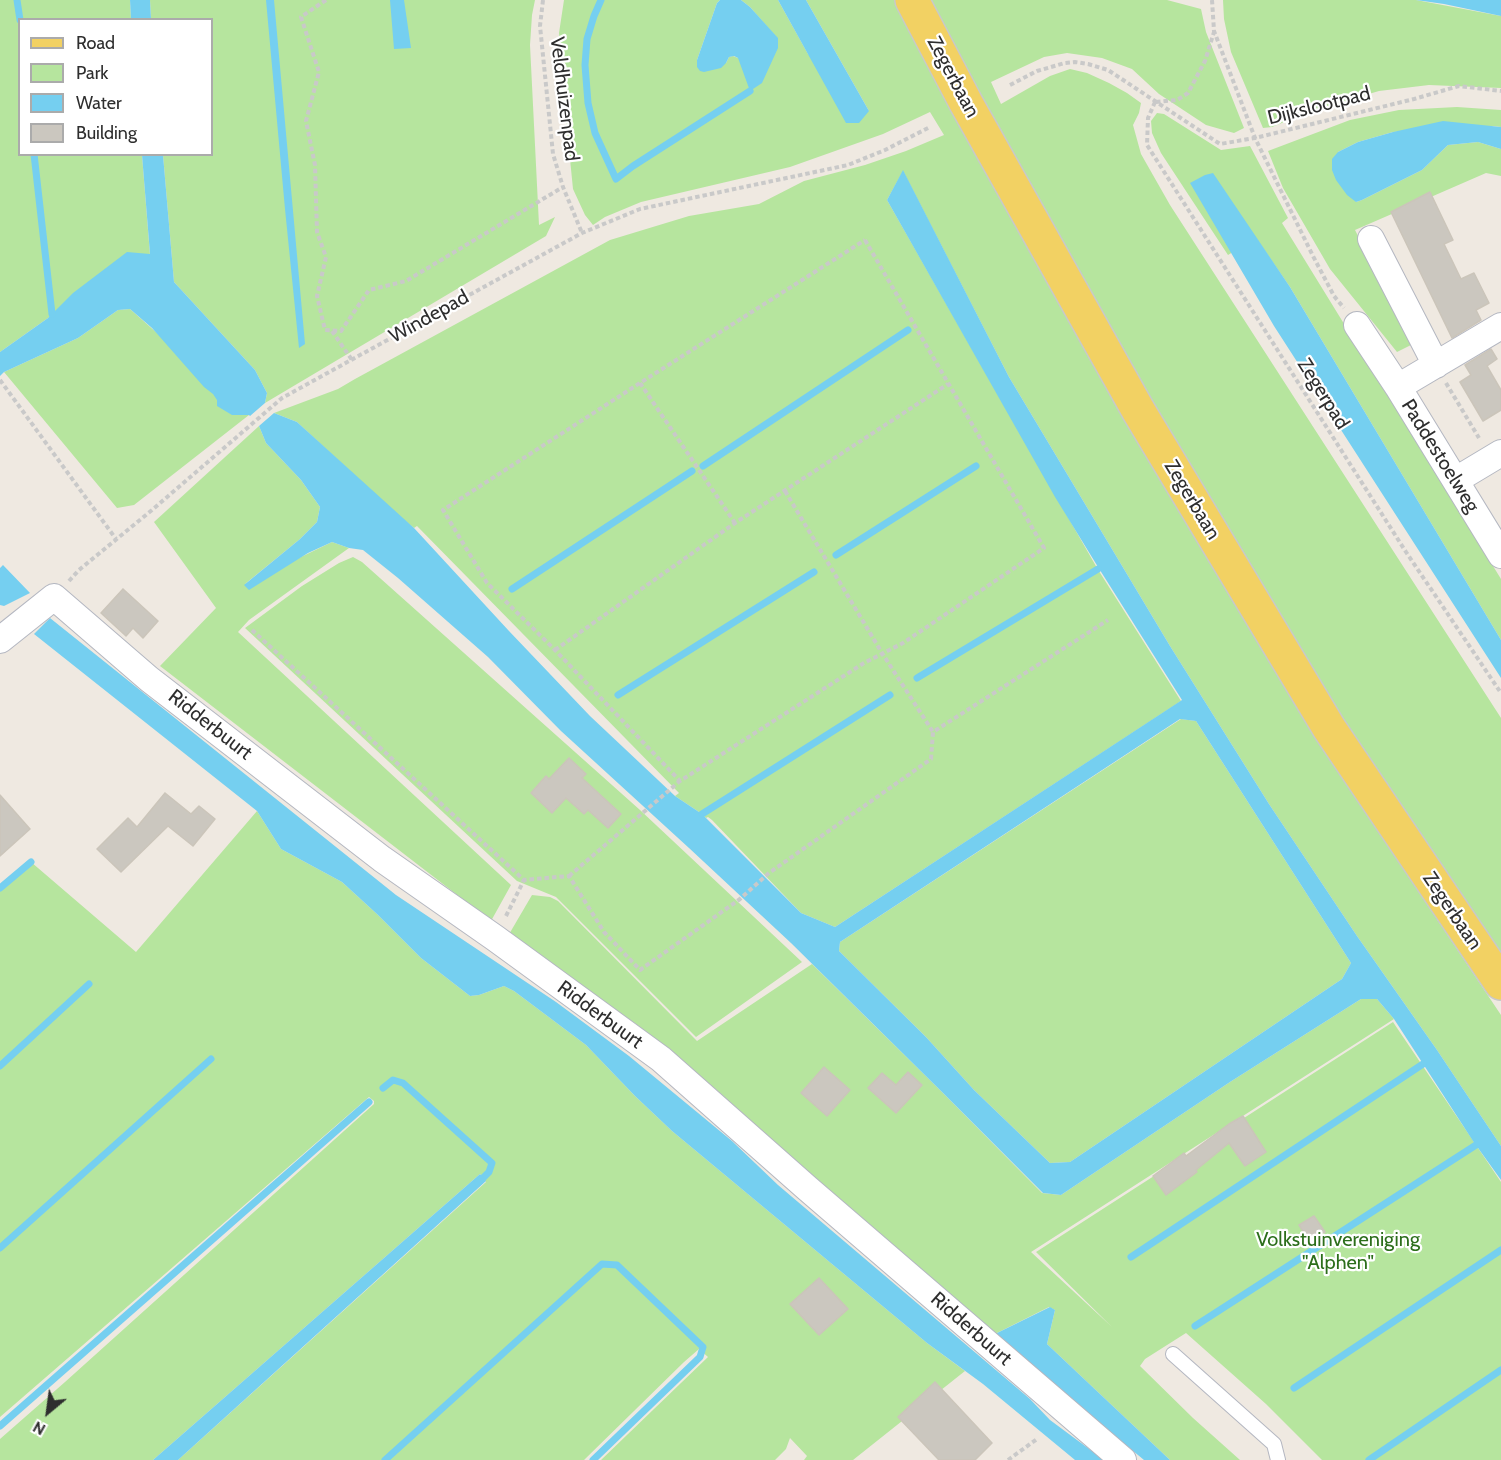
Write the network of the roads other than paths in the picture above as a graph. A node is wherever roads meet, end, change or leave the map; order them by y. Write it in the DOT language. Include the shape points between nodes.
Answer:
graph roads {
  1 [pos="912,0"];
  2 [pos="1371,238"];
  3 [pos="1357,326"];
  4 [pos="1501,326"];
  5 [pos="1436,365"];
  6 [pos="1398,387"];
  7 [pos="1496,455"];
  8 [pos="1456,480"];
  9 [pos="1501,555"];
  10 [pos="0,640"];
  11 [pos="1501,983"];
  12 [pos="1173,1354"];
  13 [pos="1123,1460"];
  14 [pos="1278,1460"];
  1 -- 11 [label="main road, Zegerbaan" via="1138,410 1329,728"];
  2 -- 5 [label="street"];
  3 -- 6 [label="street, Paddestoelweg"];
  4 -- 5 [label="street, Paddestoelweg"];
  5 -- 6 [label="street, Paddestoelweg"];
  6 -- 8 [label="street, Paddestoelweg"];
  7 -- 8 [label="street"];
  8 -- 9 [label="street, Paddestoelweg"];
  10 -- 13 [label="street, Ridderbuurt" via="54,597 150,679 373,852 661,1059"];
  12 -- 14 [label="lane" via="1274,1444"];
}
